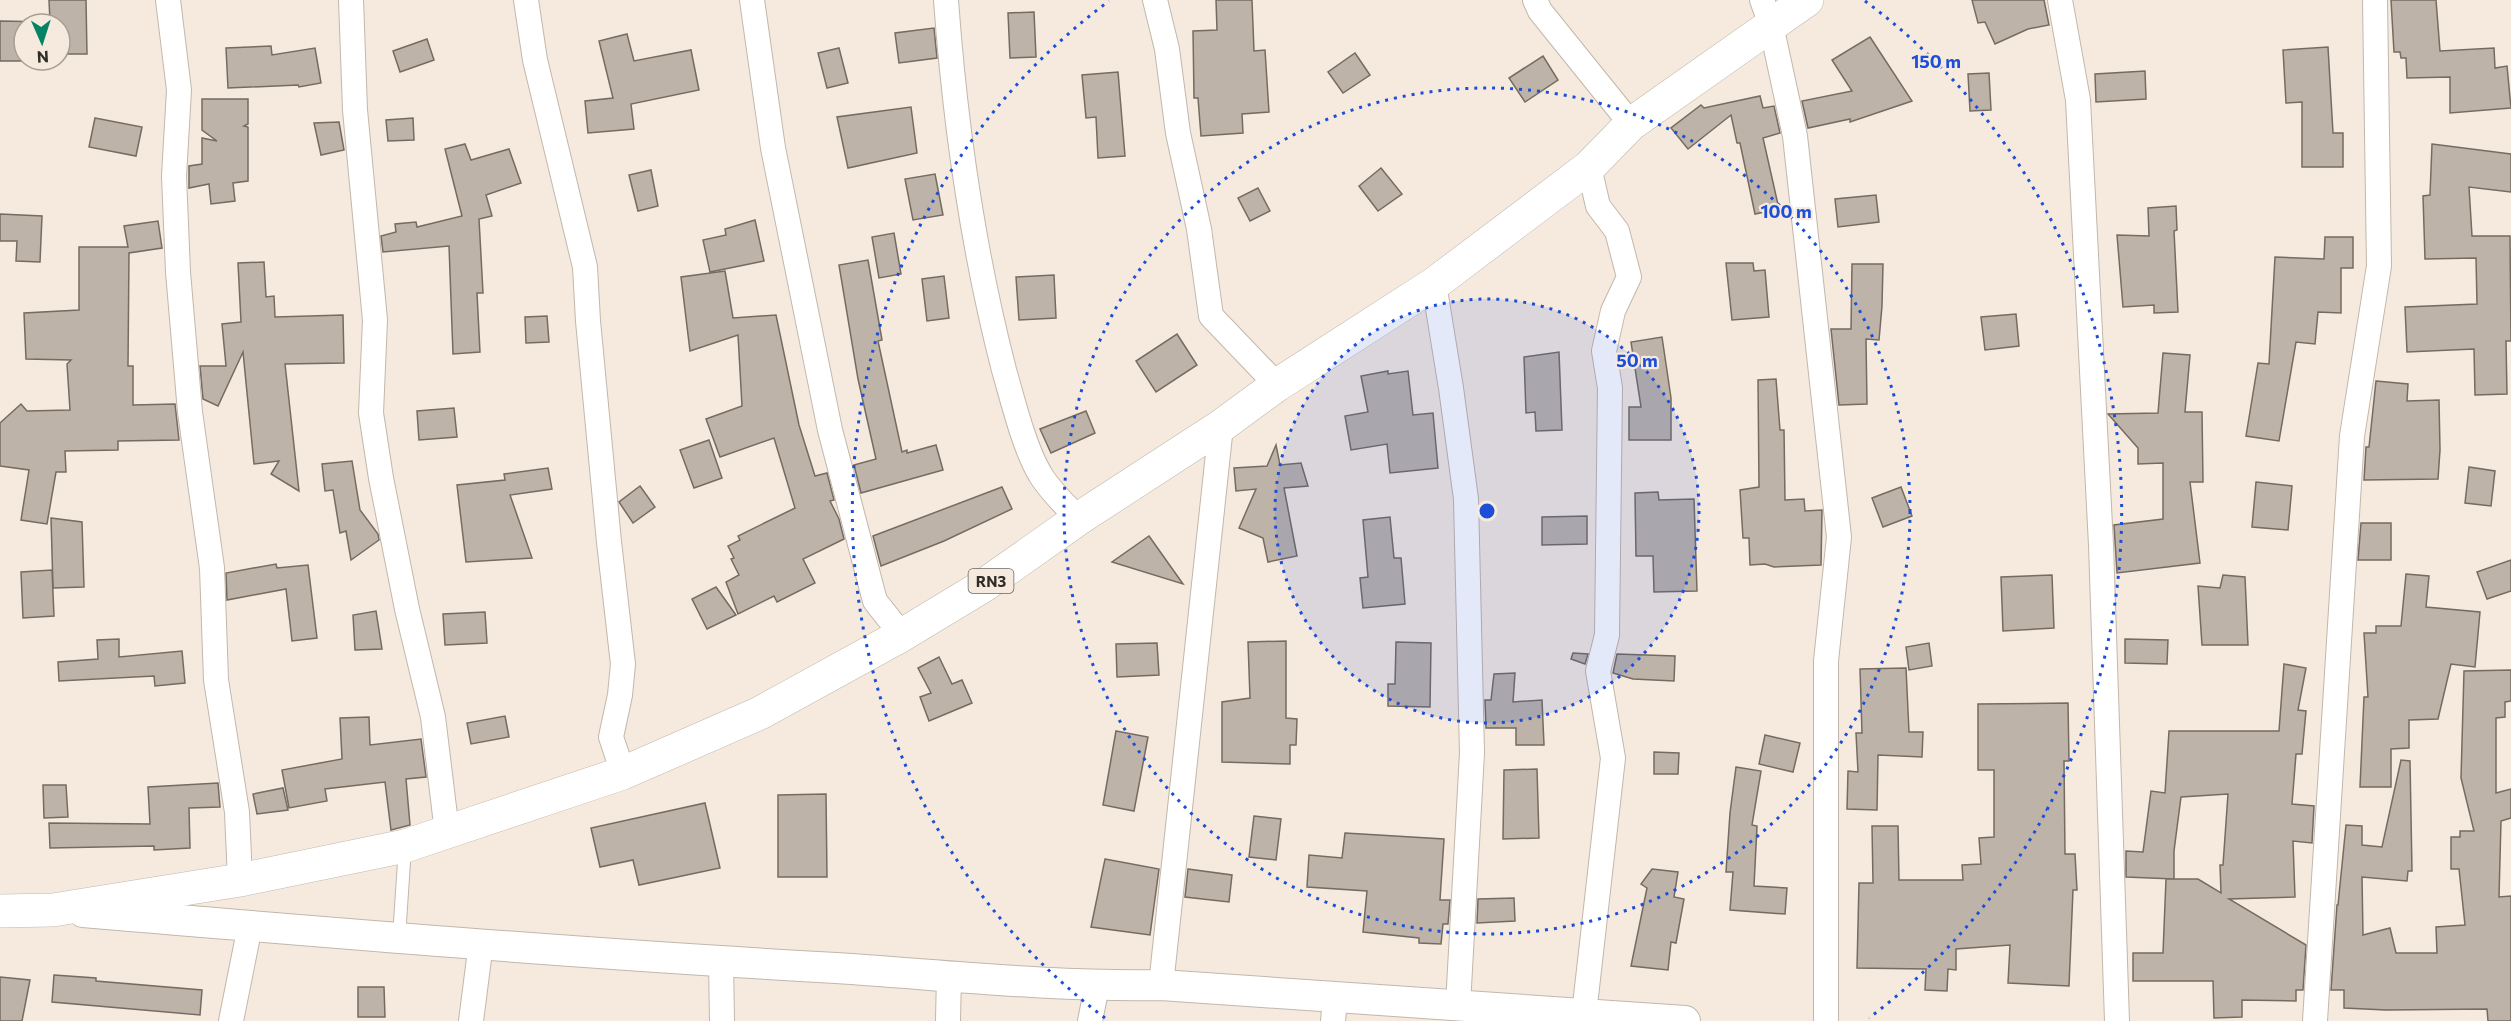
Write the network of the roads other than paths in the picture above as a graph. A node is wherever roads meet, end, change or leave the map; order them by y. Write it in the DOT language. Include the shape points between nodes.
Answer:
graph roads {
  1 [pos="168,0"];
  2 [pos="351,0"];
  3 [pos="526,0"];
  4 [pos="752,0"];
  5 [pos="946,0"];
  6 [pos="1155,0"];
  7 [pos="1535,0"];
  8 [pos="1807,0"];
  9 [pos="2060,0"];
  10 [pos="2374,0"];
  11 [pos="1767,13"];
  12 [pos="1631,124"];
  13 [pos="1588,167"];
  14 [pos="1434,284"];
  15 [pos="1277,385"];
  16 [pos="1221,426"];
  17 [pos="1078,519"];
  18 [pos="902,635"];
  19 [pos="623,773"];
  20 [pos="447,832"];
  21 [pos="405,846"];
  22 [pos="240,880"];
  23 [pos="53,909"];
  24 [pos="0,911"];
  25 [pos="250,926"];
  26 [pos="399,939"];
  27 [pos="481,943"];
  28 [pos="721,962"];
  29 [pos="949,975"];
  30 [pos="1161,986"];
  31 [pos="1097,987"];
  32 [pos="1458,1005"];
  33 [pos="1334,1010"];
  34 [pos="1576,1016"];
  35 [pos="231,1021"];
  36 [pos="471,1021"];
  37 [pos="722,1021"];
  38 [pos="948,1021"];
  39 [pos="1090,1021"];
  40 [pos="1685,1021"];
  41 [pos="1826,1021"];
  42 [pos="2117,1021"];
  43 [pos="2315,1021"];
  1 -- 22 [label="street" via="179,90 174,176 179,284 190,412 212,568 216,680 237,812"];
  2 -- 20 [label="street" via="355,110 375,320 371,413 405,598 433,717"];
  3 -- 19 [label="street" via="535,60 585,267 623,664 611,737"];
  4 -- 18 [label="street" via="774,148 830,430 875,601"];
  5 -- 17 [label="street" via="959,130 993,326 1010,390 1040,474"];
  6 -- 15 [label="street" via="1199,229 1211,316"];
  7 -- 12 [label="street"];
  8 -- 11 [label="highway, RN3"];
  9 -- 42 [label="street" via="2078,100 2101,545"];
  10 -- 43 [label="street" via="2379,266 2352,436"];
  11 -- 12 [label="highway, RN3"];
  11 -- 41 [label="street" via="1796,136 1839,537 1826,661"];
  12 -- 13 [label="highway, RN3"];
  13 -- 14 [label="highway, RN3"];
  13 -- 34 [label="street" via="1598,206 1617,231 1629,277 1613,311 1604,351 1610,388 1607,635 1598,671 1613,758"];
  14 -- 15 [label="highway, RN3"];
  14 -- 32 [label="street" via="1466,499 1472,753"];
  15 -- 16 [label="highway, RN3"];
  16 -- 17 [label="highway, RN3"];
  16 -- 30 [label="street"];
  17 -- 18 [label="highway, RN3" via="983,586"];
  18 -- 19 [label="highway, RN3" via="760,713"];
  19 -- 20 [label="highway, RN3"];
  20 -- 21 [label="highway, RN3"];
  21 -- 22 [label="highway, RN3"];
  21 -- 26 [label="lane"];
  22 -- 23 [label="highway, RN3"];
  23 -- 24 [label="highway, RN3"];
  23 -- 25 [label="street"];
  25 -- 26 [label="street"];
  25 -- 35 [label="street"];
  26 -- 27 [label="street"];
  27 -- 28 [label="street"];
  27 -- 36 [label="street"];
  28 -- 29 [label="street"];
  28 -- 37 [label="street"];
  29 -- 31 [label="street"];
  29 -- 38 [label="street"];
  30 -- 31 [label="street"];
  30 -- 33 [label="street"];
  31 -- 39 [label="street"];
  32 -- 33 [label="street"];
  32 -- 34 [label="street"];
  34 -- 40 [label="street"];
}
